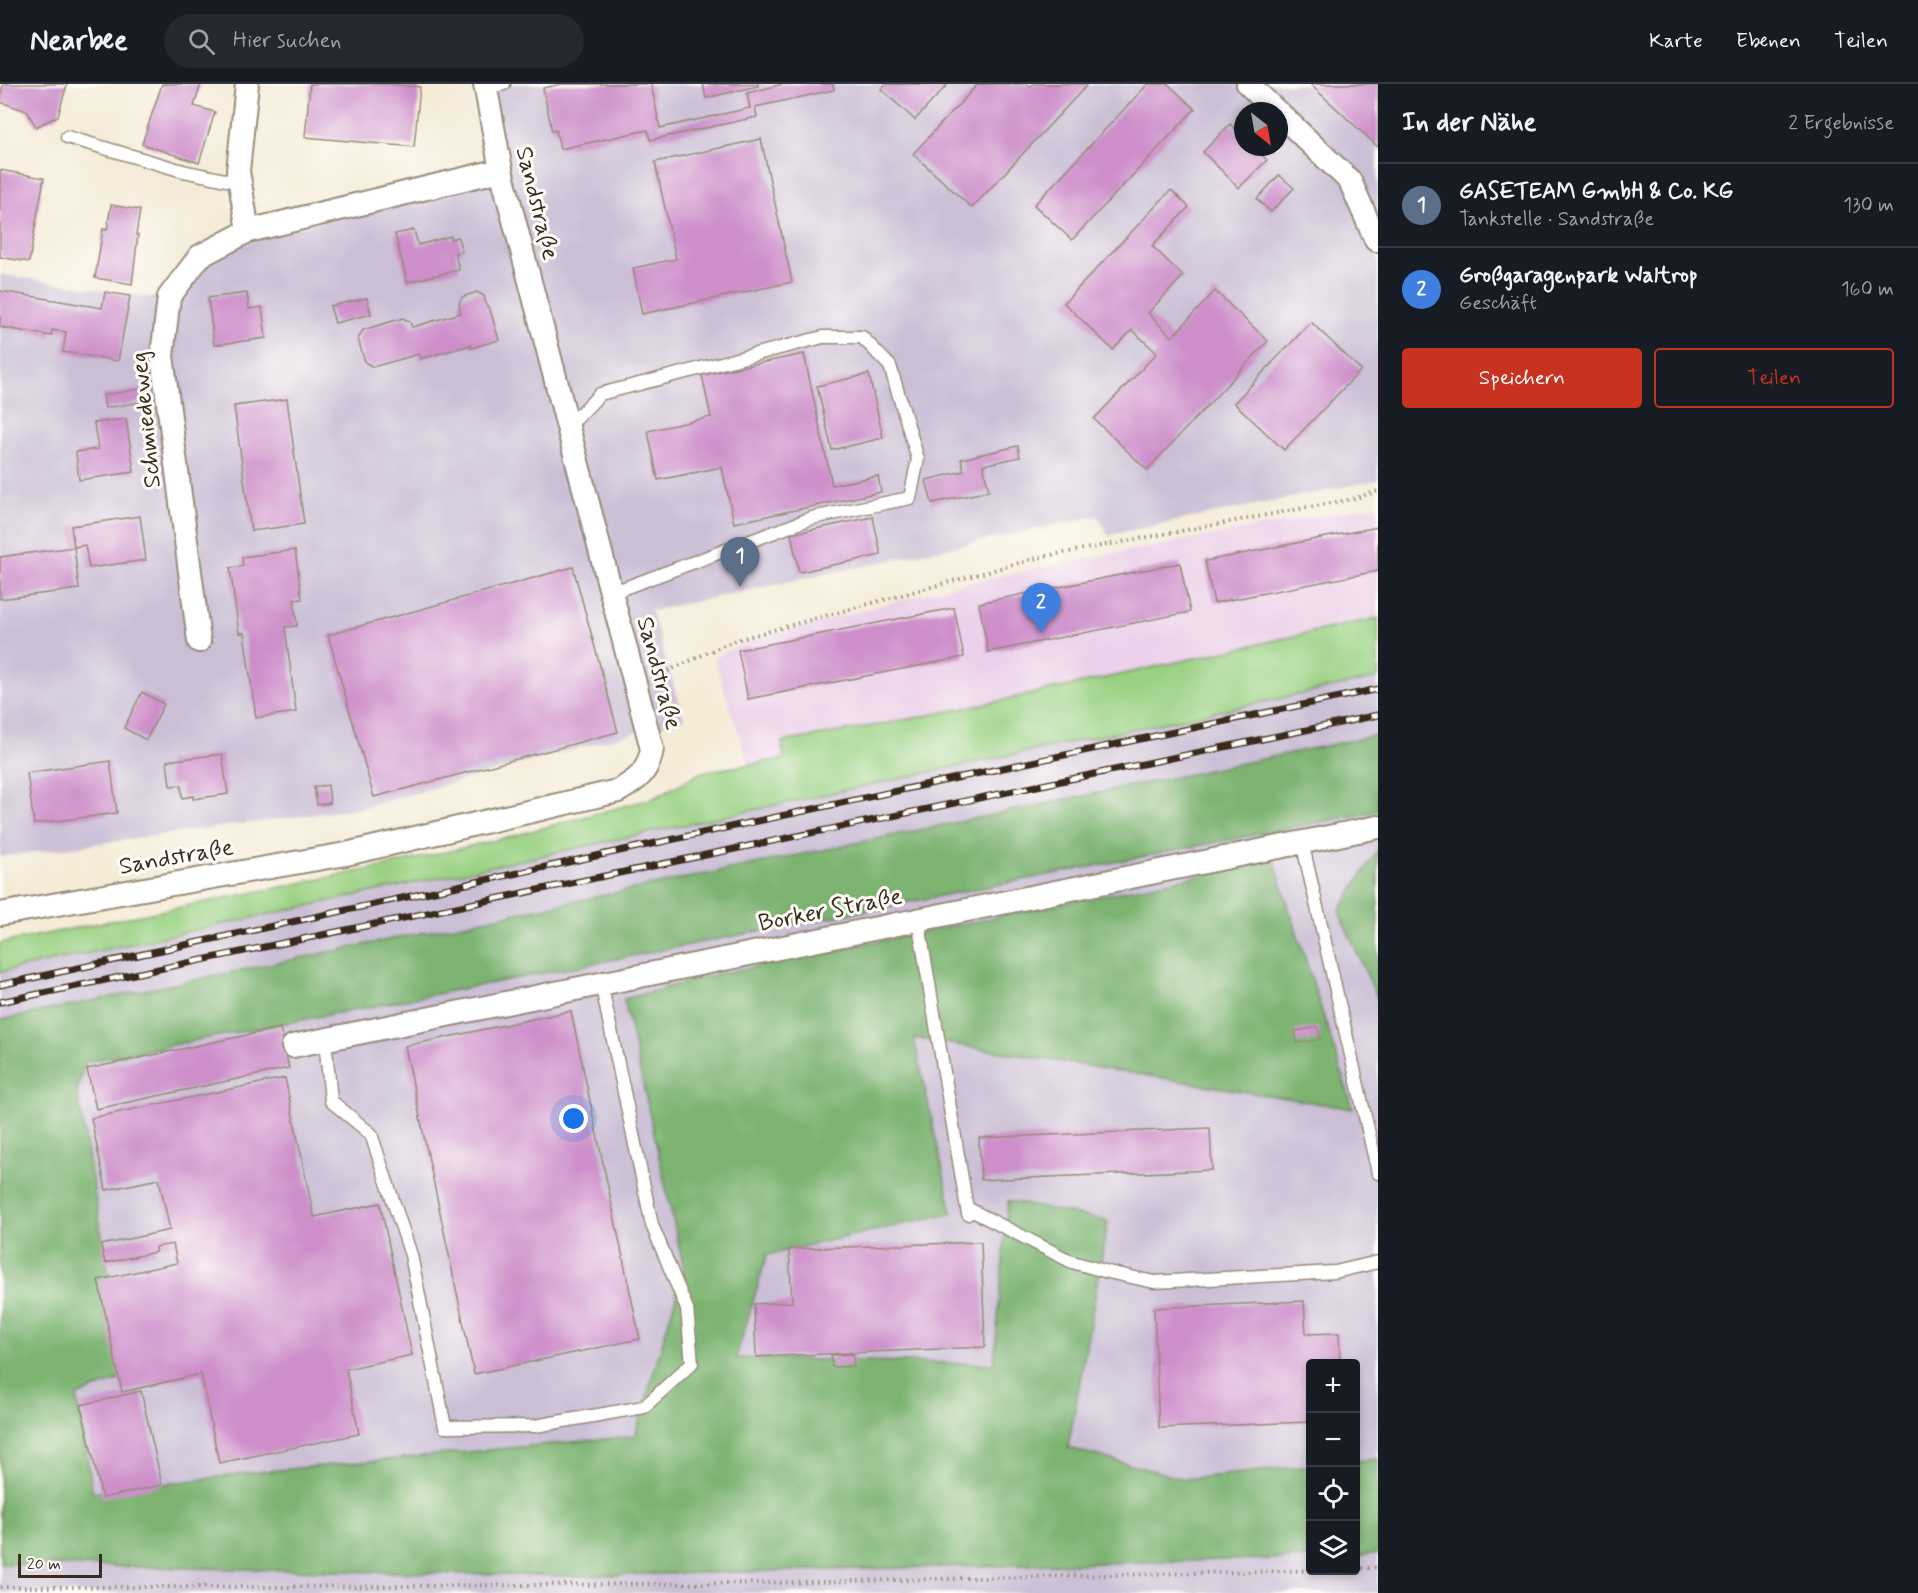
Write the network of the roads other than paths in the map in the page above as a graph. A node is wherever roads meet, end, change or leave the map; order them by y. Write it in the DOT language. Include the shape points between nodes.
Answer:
graph roads {
  1 [pos="247,84"];
  2 [pos="1248,84"];
  3 [pos="491,85"];
  4 [pos="1267,102"];
  5 [pos="1288,122"];
  6 [pos="68,137"];
  7 [pos="501,170"];
  8 [pos="240,183"];
  9 [pos="248,231"];
  10 [pos="1376,240"];
  11 [pos="568,427"];
  12 [pos="611,593"];
  13 [pos="199,641"];
  14 [pos="1378,827"];
  15 [pos="1302,842"];
  16 [pos="0,914"];
  17 [pos="918,919"];
  18 [pos="600,983"];
  19 [pos="325,1039"];
  20 [pos="293,1046"];
  21 [pos="1378,1173"];
  22 [pos="1378,1262"];
  1 -- 8 [label="street"];
  2 -- 4 [label="street"];
  3 -- 7 [label="street, Sandstraße"];
  5 -- 10 [label="street" via="1350,181"];
  6 -- 8 [label="lane" via="183,171"];
  7 -- 9 [label="street, Schmiedeweg"];
  7 -- 11 [label="street, Sandstraße"];
  8 -- 9 [label="street"];
  9 -- 13 [label="street, Schmiedeweg" via="200,256 169,297 162,356"];
  11 -- 12 [label="street, Sandstraße"];
  11 -- 12 [label="lane" via="600,394 823,337 862,337 890,366 918,459 910,498 812,518"];
  12 -- 16 [label="street, Sandstraße" via="652,749 650,762 637,780 618,791 346,854"];
  14 -- 15 [label="street, Borker Straße"];
  15 -- 17 [label="street, Borker Straße"];
  15 -- 21 [label="lane"];
  17 -- 18 [label="street, Borker Straße"];
  17 -- 22 [label="lane" via="968,1211 1072,1262 1154,1281 1335,1272"];
  18 -- 19 [label="street, Borker Straße"];
  18 -- 19 [label="lane" via="652,1225 687,1309 692,1363 644,1407 536,1426 445,1427 411,1255 371,1134 331,1101"];
  19 -- 20 [label="street, Borker Straße"];
}
